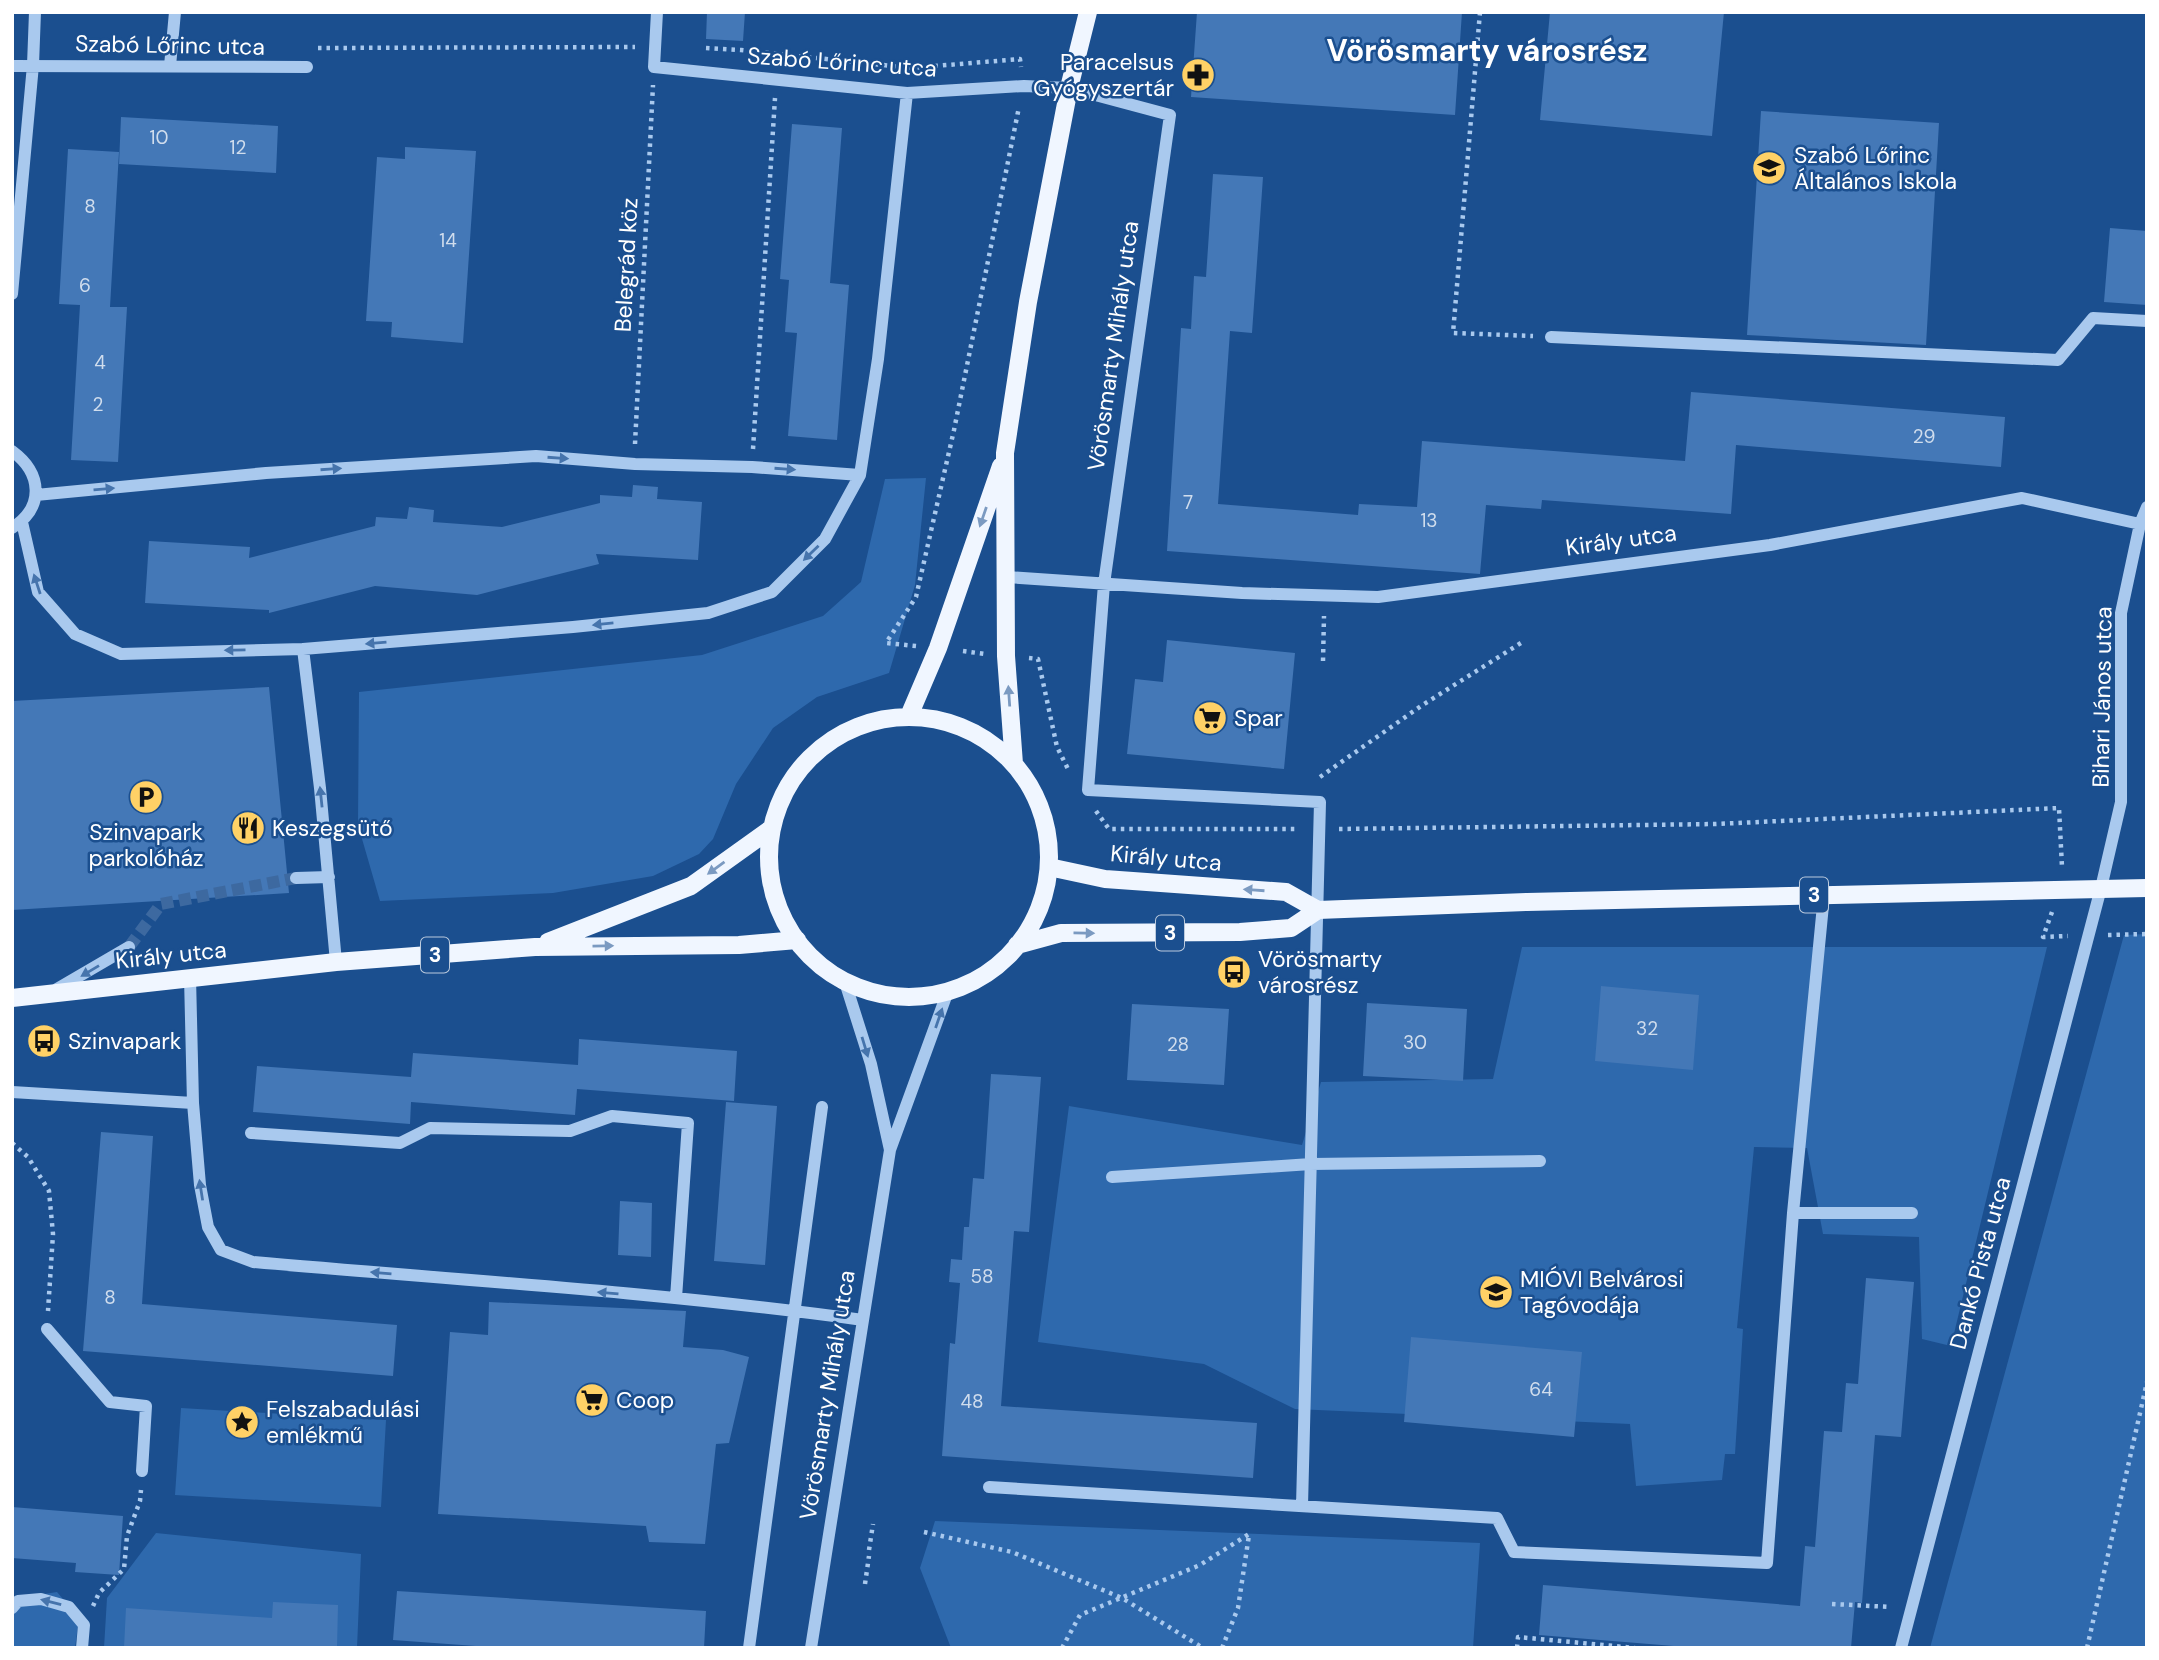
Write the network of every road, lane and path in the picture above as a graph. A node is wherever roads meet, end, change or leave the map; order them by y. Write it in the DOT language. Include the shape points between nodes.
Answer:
graph roads {
  1 [pos="35,12"];
  2 [pos="175,12"];
  3 [pos="657,12"];
  4 [pos="1088,12"];
  5 [pos="1480,12"];
  6 [pos="655,47"];
  7 [pos="314,48"];
  8 [pos="704,48"];
  9 [pos="33,65"];
  10 [pos="12,66"];
  11 [pos="170,66"];
  12 [pos="307,67"];
  13 [pos="654,67"];
  14 [pos="776,80"];
  15 [pos="1024,86"];
  16 [pos="1069,88"];
  17 [pos="907,93"];
  18 [pos="1170,115"];
  19 [pos="12,294"];
  20 [pos="2147,321"];
  21 [pos="1551,337"];
  22 [pos="12,450"];
  23 [pos="1005,453"];
  24 [pos="635,464"];
  25 [pos="752,467"];
  26 [pos="860,475"];
  27 [pos="36,495"];
  28 [pos="2147,507"];
  29 [pos="2140,524"];
  30 [pos="17,525"];
  31 [pos="1007,577"];
  32 [pos="1104,584"];
  33 [pos="1324,596"];
  34 [pos="1524,641"];
  35 [pos="938,648"];
  36 [pos="303,649"];
  37 [pos="1006,656"];
  38 [pos="1323,661"];
  39 [pos="909,716"];
  40 [pos="1014,764"];
  41 [pos="1072,776"];
  42 [pos="1320,777"];
  43 [pos="1093,807"];
  44 [pos="772,828"];
  45 [pos="1320,829"];
  46 [pos="1049,867"];
  47 [pos="329,877"];
  48 [pos="296,878"];
  49 [pos="2101,888"];
  50 [pos="2147,888"];
  51 [pos="2061,890"];
  52 [pos="1824,895"];
  53 [pos="1318,909"];
  54 [pos="2147,934"];
  55 [pos="2088,935"];
  56 [pos="797,940"];
  57 [pos="1017,945"];
  58 [pos="130,947"];
  59 [pos="534,947"];
  60 [pos="336,962"];
  61 [pos="190,977"];
  62 [pos="845,982"];
  63 [pos="948,991"];
  64 [pos="49,992"];
  65 [pos="12,998"];
  66 [pos="12,1092"];
  67 [pos="193,1102"];
  68 [pos="822,1107"];
  69 [pos="251,1132"];
  70 [pos="12,1143"];
  71 [pos="890,1150"];
  72 [pos="1540,1161"];
  73 [pos="1311,1164"];
  74 [pos="1111,1177"];
  75 [pos="1793,1213"];
  76 [pos="1912,1213"];
  77 [pos="676,1298"];
  78 [pos="795,1311"];
  79 [pos="863,1320"];
  80 [pos="47,1329"];
  81 [pos="2147,1382"];
  82 [pos="142,1471"];
  83 [pos="989,1487"];
  84 [pos="1301,1506"];
  85 [pos="873,1524"];
  86 [pos="924,1532"];
  87 [pos="865,1584"];
  88 [pos="1122,1598"];
  89 [pos="1832,1604"];
  90 [pos="12,1608"];
  91 [pos="1895,1608"];
  92 [pos="84,1625"];
  93 [pos="82,1648"];
  94 [pos="749,1648"];
  95 [pos="811,1648"];
  96 [pos="1062,1648"];
  97 [pos="1203,1648"];
  98 [pos="1222,1648"];
  99 [pos="1517,1648"];
  100 [pos="1635,1648"];
  101 [pos="1901,1648"];
  102 [pos="2087,1648"];
  1 -- 9 [label="street"];
  2 -- 11 [label="street"];
  3 -- 6 [label="street"];
  4 -- 16 [label="main road"];
  5 -- 21 [label="path" via="1453,333"];
  6 -- 7 [label="path"];
  6 -- 13 [label="street"];
  8 -- 15 [label="path" via="911,68 1020,59"];
  9 -- 10 [label="street, Szabó Lőrinc utca"];
  9 -- 11 [label="street, Szabó Lőrinc utca"];
  9 -- 19 [label="street"];
  11 -- 12 [label="street, Szabó Lőrinc utca"];
  13 -- 14 [label="street, Szabó Lőrinc utca"];
  13 -- 24 [label="path, Belegrád köz"];
  14 -- 17 [label="street, Szabó Lőrinc utca"];
  14 -- 25 [label="path"];
  15 -- 16 [label="street, Szabó Lőrinc utca"];
  15 -- 17 [label="street, Szabó Lőrinc utca"];
  15 -- 35 [label="path" via="916,597 886,643"];
  16 -- 18 [label="street, Szabó Lőrinc utca"];
  16 -- 23 [label="main road"];
  17 -- 26 [label="street" via="878,359"];
  18 -- 32 [label="street, Vörösmarty Mihály utca"];
  20 -- 21 [label="street" via="2093,318 2058,360"];
  22 -- 27 [label="street" via="25,460"];
  23 -- 31 [label="main road"];
  23 -- 35 [label="main road, one-way"];
  24 -- 25 [label="street"];
  27 -- 24 [label="street, one-way" via="266,473 536,456"];
  25 -- 26 [label="street, one-way"];
  26 -- 36 [label="street, one-way" via="825,539 772,592 708,613"];
  27 -- 30 [label="street" via="32,509"];
  28 -- 29 [label="street, Bihari János utca"];
  29 -- 33 [label="street, Király utca" via="2022,498 1756,547 1378,597"];
  29 -- 49 [label="street, Bihari János utca" via="2121,613 2121,802"];
  36 -- 30 [label="street, one-way" via="121,654 75,634 38,592"];
  31 -- 32 [label="street, Király utca"];
  31 -- 37 [label="main road"];
  32 -- 33 [label="street, Király utca"];
  32 -- 45 [label="street, Vörösmarty Mihály utca" via="1088,790 1320,803"];
  33 -- 38 [label="path"];
  34 -- 42 [label="path"];
  35 -- 37 [label="path"];
  35 -- 39 [label="main road"];
  47 -- 36 [label="street, one-way"];
  40 -- 37 [label="main road, one-way"];
  37 -- 41 [label="path" via="1038,659 1057,747"];
  39 -- 40 [label="main road, 3" via="939,719 967,729"];
  39 -- 44 [label="main road, 3" via="847,730 820,748 781,798"];
  40 -- 46 [label="main road, 3" via="1035,795 1046,830"];
  43 -- 45 [label="path" via="1109,829"];
  44 -- 56 [label="main road, 3" via="768,852 774,898"];
  44 -- 59 [label="main road, Király utca / 3, one-way" via="691,886"];
  45 -- 51 [label="path" via="1716,824 2059,808"];
  45 -- 53 [label="street"];
  53 -- 46 [label="main road, Király utca / 3, one-way" via="1286,892 1105,879"];
  46 -- 57 [label="main road, 3" via="1039,908"];
  47 -- 48 [label="street"];
  47 -- 60 [label="street"];
  49 -- 50 [label="main road, Király utca / 3"];
  49 -- 51 [label="main road, Király utca / 3"];
  49 -- 55 [label="street, Dankó Pista utca"];
  51 -- 52 [label="main road, Király utca / 3"];
  51 -- 55 [label="path" via="2043,937"];
  52 -- 53 [label="main road, Király utca / 3"];
  52 -- 75 [label="street"];
  57 -- 53 [label="main road, 3, one-way" via="1061,933 1291,928"];
  53 -- 73 [label="street"];
  54 -- 55 [label="path"];
  55 -- 101 [label="street, Dankó Pista utca"];
  59 -- 56 [label="main road, Király utca / 3, one-way"];
  56 -- 62 [label="main road, 3" via="810,957"];
  57 -- 63 [label="main road, 3" via="974,981"];
  58 -- 64 [label="street, one-way"];
  59 -- 60 [label="main road, Király utca / 3"];
  60 -- 61 [label="main road, Király utca / 3"];
  61 -- 64 [label="main road, Király utca / 3"];
  61 -- 67 [label="street"];
  62 -- 63 [label="main road, 3" via="896,996"];
  62 -- 71 [label="street, Vörösmarty Mihály utca, one-way" via="871,1064"];
  71 -- 63 [label="street, Vörösmarty Mihály utca, one-way"];
  64 -- 65 [label="main road, Király utca / 3"];
  66 -- 67 [label="street"];
  77 -- 67 [label="street, one-way" via="253,1262 221,1250 208,1227 200,1185"];
  68 -- 78 [label="street"];
  69 -- 77 [label="street" via="400,1143 430,1128 570,1130 612,1116 688,1123"];
  70 -- 80 [label="path" via="28,1157 49,1191 53,1234"];
  71 -- 79 [label="street, Vörösmarty Mihály utca"];
  72 -- 73 [label="street"];
  73 -- 74 [label="street"];
  73 -- 84 [label="street"];
  75 -- 76 [label="street"];
  75 -- 84 [label="street" via="1767,1563 1514,1552 1497,1518"];
  77 -- 78 [label="street"];
  78 -- 79 [label="street"];
  78 -- 94 [label="street"];
  79 -- 95 [label="street, Vörösmarty Mihály utca"];
  80 -- 82 [label="street" via="110,1402 146,1406"];
  81 -- 102 [label="path"];
  82 -- 92 [label="path" via="124,1569 99,1593"];
  83 -- 84 [label="street"];
  85 -- 87 [label="path"];
  86 -- 88 [label="path" via="1012,1552"];
  88 -- 96 [label="path" via="1080,1615"];
  88 -- 97 [label="path"];
  88 -- 98 [label="path" via="1200,1565 1249,1534 1238,1608"];
  89 -- 91 [label="path"];
  92 -- 90 [label="street, one-way" via="69,1607 41,1599 18,1601"];
  92 -- 93 [label="street"];
  99 -- 100 [label="path" via="1518,1637"];
}
